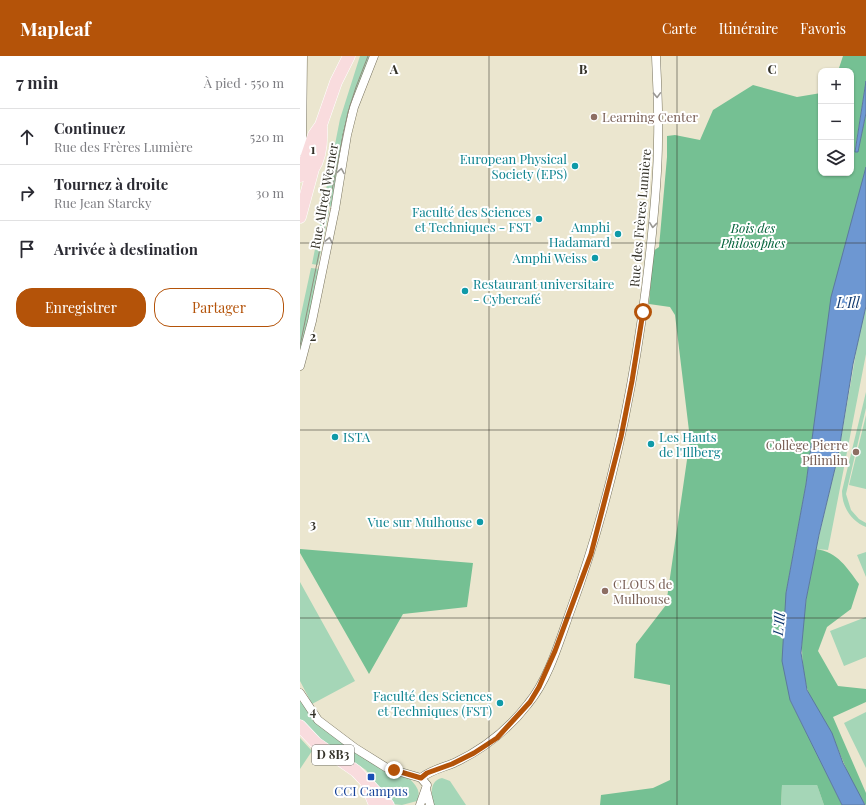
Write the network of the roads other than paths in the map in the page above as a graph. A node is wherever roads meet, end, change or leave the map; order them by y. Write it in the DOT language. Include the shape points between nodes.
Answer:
graph roads {
  1 [pos="303,56"];
  2 [pos="349,56"];
  3 [pos="374,56"];
  4 [pos="656,56"];
  5 [pos="321,125"];
  6 [pos="307,154"];
  7 [pos="313,169"];
  8 [pos="300,176"];
  9 [pos="300,218"];
  10 [pos="300,366"];
  11 [pos="300,694"];
  12 [pos="300,726"];
  13 [pos="421,778"];
  14 [pos="366,783"];
  15 [pos="427,787"];
  16 [pos="375,805"];
  17 [pos="388,805"];
  18 [pos="420,805"];
  19 [pos="430,805"];
  1 -- 6 [label="street" via="302,147 303,152"];
  2 -- 5 [label="main road" via="336,82"];
  10 -- 3 [label="street, Rue Alfred Werner, one-way" via="318,291 347,135 354,107"];
  4 -- 13 [label="street, Rue des Frères Lumière, one-way" via="658,148 646,296 621,437 591,554 552,659 530,702 505,730 488,744"];
  5 -- 6 [label="main road"];
  5 -- 7 [label="main road" via="322,138"];
  6 -- 7 [label="main road"];
  6 -- 8 [label="main road"];
  7 -- 9 [label="main road"];
  11 -- 13 [label="street" via="318,720 355,748 387,768"];
  12 -- 14 [label="main road, D 8B3" via="316,743 356,771"];
  13 -- 15 [label="street"];
  14 -- 16 [label="main road, D 8B3"];
  14 -- 17 [label="main road, D 8B3"];
  15 -- 18 [label="street"];
  15 -- 19 [label="street"];
}
